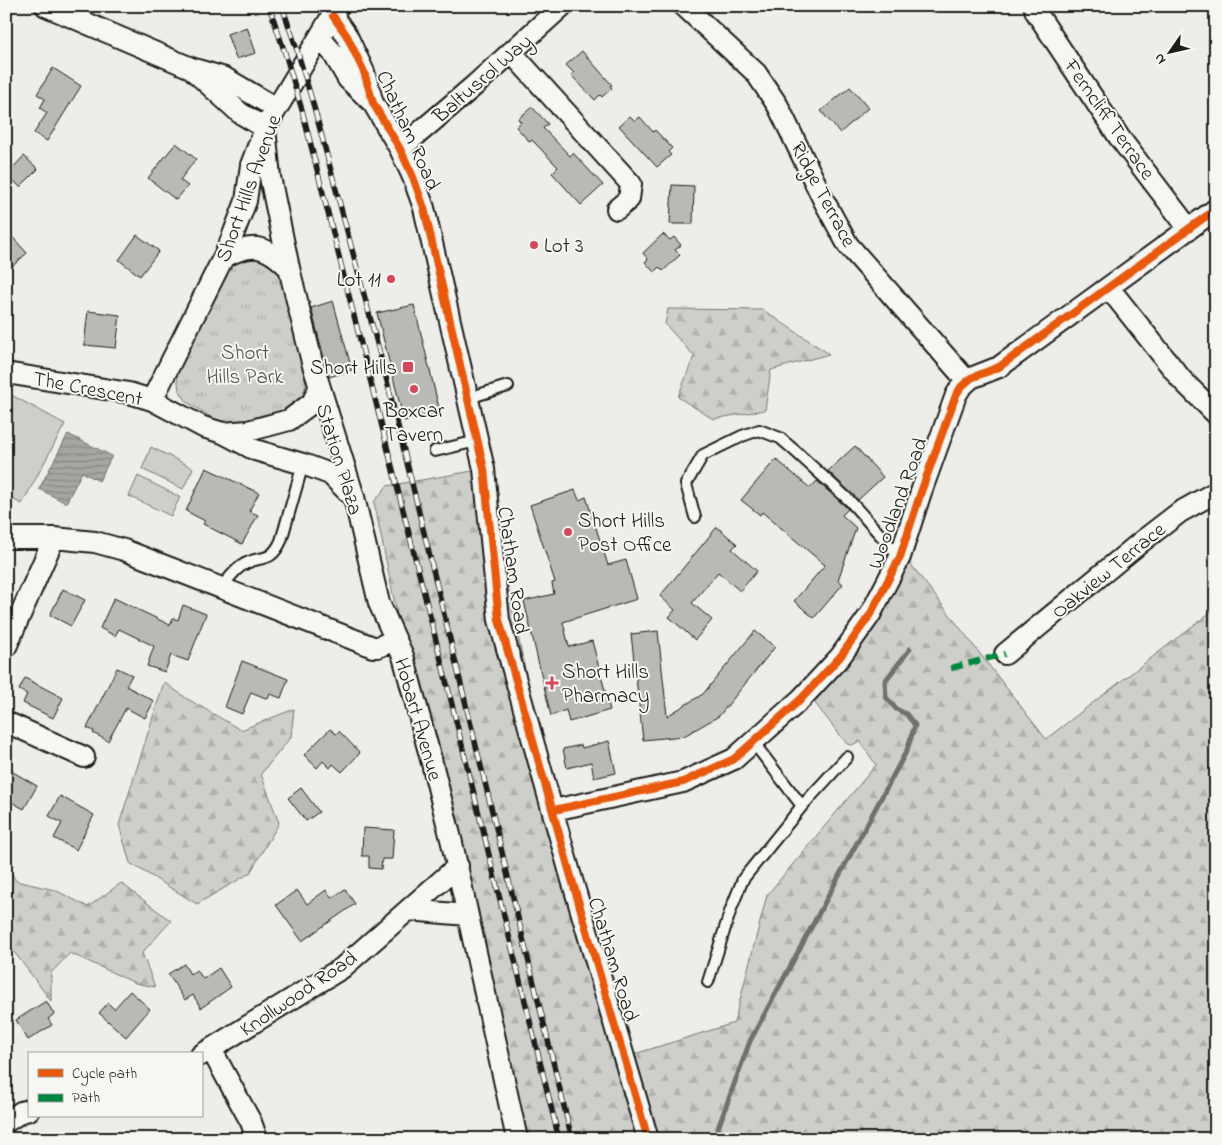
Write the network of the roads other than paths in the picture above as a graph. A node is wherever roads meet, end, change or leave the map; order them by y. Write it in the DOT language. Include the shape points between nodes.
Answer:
graph roads {
  1 [pos="46,6"];
  2 [pos="562,6"];
  3 [pos="684,6"];
  4 [pos="1034,6"];
  5 [pos="335,11"];
  6 [pos="320,38"];
  7 [pos="511,52"];
  8 [pos="191,68"];
  9 [pos="373,103"];
  10 [pos="276,108"];
  11 [pos="265,128"];
  12 [pos="400,149"];
  13 [pos="617,209"];
  14 [pos="1216,209"];
  15 [pos="1189,228"];
  16 [pos="224,257"];
  17 [pos="289,268"];
  18 [pos="1109,288"];
  19 [pos="6,373"];
  20 [pos="967,382"];
  21 [pos="508,386"];
  22 [pos="319,388"];
  23 [pos="468,398"];
  24 [pos="152,400"];
  25 [pos="1216,414"];
  26 [pos="223,433"];
  27 [pos="477,441"];
  28 [pos="435,451"];
  29 [pos="303,464"];
  30 [pos="1216,492"];
  31 [pos="354,497"];
  32 [pos="694,517"];
  33 [pos="6,538"];
  34 [pos="54,538"];
  35 [pos="900,557"];
  36 [pos="221,588"];
  37 [pos="395,640"];
  38 [pos="6,647"];
  39 [pos="1005,654"];
  40 [pos="6,722"];
  41 [pos="753,742"];
  42 [pos="847,756"];
  43 [pos="84,757"];
  44 [pos="802,806"];
  45 [pos="554,810"];
  46 [pos="458,866"];
  47 [pos="408,910"];
  48 [pos="468,915"];
  49 [pos="708,982"];
  50 [pos="206,1052"];
  51 [pos="28,1110"];
  52 [pos="6,1122"];
  53 [pos="258,1139"];
  54 [pos="517,1139"];
  55 [pos="648,1139"];
  1 -- 8 [label="street"];
  2 -- 7 [label="street, Baltusrol Way"];
  3 -- 20 [label="street, Ridge Terrace" via="756,73 778,106 848,245"];
  4 -- 15 [label="street, Ferncliff Terrace" via="1120,137"];
  5 -- 6 [label="street, Short Hills Avenue"];
  5 -- 9 [label="street, Chatham Road" via="364,72"];
  6 -- 9 [label="street, Chatham Road" via="348,78"];
  6 -- 10 [label="street, Short Hills Avenue"];
  7 -- 12 [label="street, Baltusrol Way"];
  7 -- 13 [label="street" via="630,184 629,199"];
  8 -- 10 [label="street" via="225,78"];
  8 -- 11 [label="street" via="240,113"];
  9 -- 12 [label="street, Chatham Road"];
  10 -- 11 [label="street, Short Hills Avenue"];
  11 -- 16 [label="street, Short Hills Avenue" via="251,166 246,201"];
  11 -- 17 [label="street, Station Plaza" via="270,177"];
  12 -- 23 [label="street, Chatham Road" via="424,208"];
  14 -- 15 [label="street"];
  15 -- 18 [label="street"];
  16 -- 17 [label="street" via="257,247 275,254"];
  16 -- 24 [label="street, Short Hills Avenue"];
  17 -- 22 [label="street, Station Plaza"];
  18 -- 20 [label="street" via="999,367"];
  18 -- 25 [label="street" via="1182,380"];
  19 -- 24 [label="street, The Crescent" via="129,393"];
  20 -- 35 [label="street, Woodland Road" via="956,395 948,414"];
  21 -- 23 [label="lane"];
  22 -- 26 [label="street, The Crescent" via="312,403 289,420 262,428"];
  22 -- 31 [label="street, Station Plaza"];
  23 -- 27 [label="street, Chatham Road"];
  24 -- 26 [label="street, The Crescent" via="203,427"];
  26 -- 29 [label="street, The Crescent" via="255,450"];
  27 -- 28 [label="lane"];
  27 -- 45 [label="street, Chatham Road" via="484,469 500,620"];
  29 -- 31 [label="street, The Crescent" via="330,474"];
  29 -- 36 [label="lane" via="277,551 271,556 245,563"];
  30 -- 39 [label="street, Oakview Terrace" via="1180,512"];
  31 -- 37 [label="street, Station Plaza" via="379,603"];
  32 -- 35 [label="lane" via="686,484 703,455 759,430 780,438 794,450 848,500"];
  33 -- 34 [label="street, Hobart Avenue"];
  34 -- 36 [label="street, Hobart Avenue" via="95,542 124,550"];
  34 -- 38 [label="street"];
  35 -- 41 [label="street, Woodland Road" via="870,615 840,657 801,699"];
  36 -- 37 [label="street, Hobart Avenue" via="374,647"];
  37 -- 46 [label="street, Hobart Avenue" via="403,656"];
  40 -- 43 [label="street"];
  41 -- 44 [label="lane"];
  41 -- 45 [label="street, Woodland Road" via="734,759 683,782"];
  42 -- 44 [label="lane"];
  44 -- 49 [label="lane" via="743,879"];
  45 -- 55 [label="street, Chatham Road"];
  46 -- 47 [label="street, Knollwood Road"];
  46 -- 48 [label="street, Hobart Avenue"];
  47 -- 48 [label="street"];
  47 -- 50 [label="street, Knollwood Road" via="342,968"];
  48 -- 54 [label="street, Hobart Avenue"];
  50 -- 53 [label="street" via="251,1122"];
  51 -- 52 [label="street"];
}
